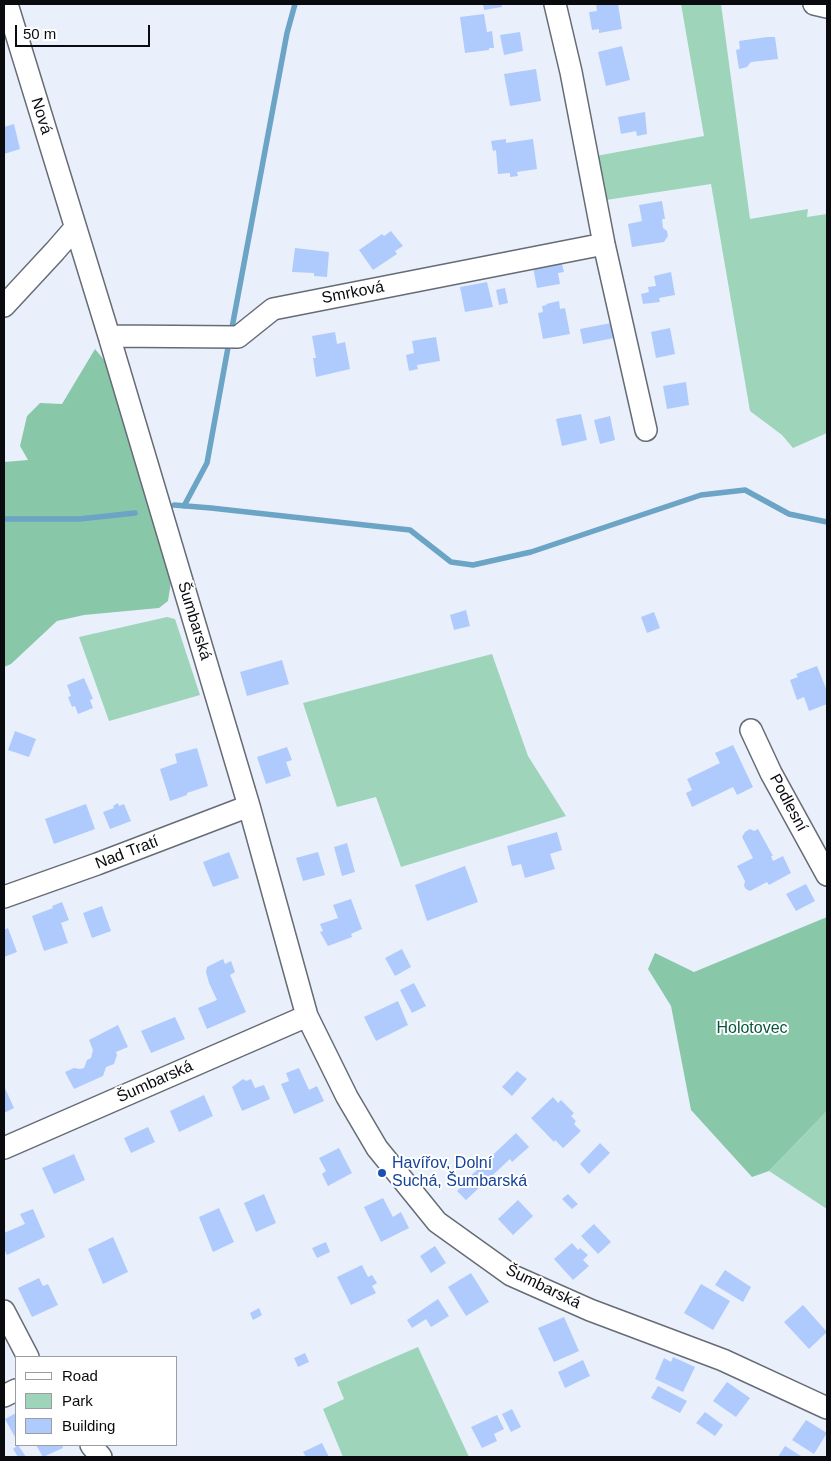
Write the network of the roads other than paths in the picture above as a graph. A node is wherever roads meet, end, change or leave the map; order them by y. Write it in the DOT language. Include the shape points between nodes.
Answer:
graph roads {
  1 [pos="7,4"];
  2 [pos="555,4"];
  3 [pos="814,4"];
  4 [pos="827,7"];
  5 [pos="75,228"];
  6 [pos="604,244"];
  7 [pos="4,306"];
  8 [pos="108,336"];
  9 [pos="646,430"];
  10 [pos="751,730"];
  11 [pos="249,806"];
  12 [pos="827,875"];
  13 [pos="4,897"];
  14 [pos="307,1016"];
  15 [pos="4,1148"];
  16 [pos="4,1311"];
  17 [pos="27,1356"];
  18 [pos="827,1408"];
  19 [pos="92,1446"];
  20 [pos="101,1457"];
  1 -- 5 [label="street, Nová"];
  2 -- 6 [label="street"];
  3 -- 4 [label="street"];
  5 -- 7 [label="street"];
  5 -- 8 [label="street, Šumbarská"];
  6 -- 8 [label="street, Smrková" via="273,309 238,337"];
  6 -- 9 [label="street"];
  8 -- 11 [label="street, Šumbarská"];
  10 -- 12 [label="street, Podlesní"];
  11 -- 13 [label="street, Nad Tratí"];
  11 -- 14 [label="street, Šumbarská"];
  14 -- 15 [label="street, Šumbarská"];
  14 -- 18 [label="street, Šumbarská" via="347,1097 377,1148 437,1222 511,1274 590,1310 723,1360"];
  16 -- 17 [label="street"];
  19 -- 20 [label="street"];
}
